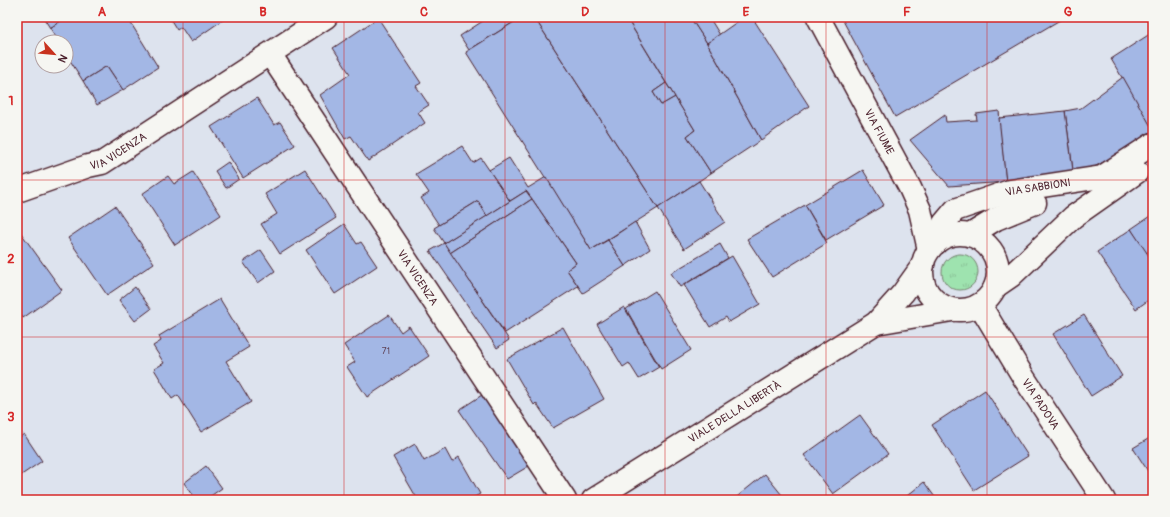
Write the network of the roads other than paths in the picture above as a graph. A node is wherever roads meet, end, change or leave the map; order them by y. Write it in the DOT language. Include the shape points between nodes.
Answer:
graph roads {
  1 [pos="326,17"];
  2 [pos="818,17"];
  3 [pos="270,54"];
  4 [pos="1153,144"];
  5 [pos="1153,160"];
  6 [pos="17,191"];
  7 [pos="1035,203"];
  8 [pos="970,235"];
  9 [pos="929,253"];
  10 [pos="995,287"];
  11 [pos="980,305"];
  12 [pos="952,310"];
  13 [pos="876,323"];
  14 [pos="565,500"];
  15 [pos="593,500"];
  16 [pos="1104,500"];
  1 -- 3 [label="street, VIA VICENZA"];
  2 -- 9 [label="street, VIA FIUME" via="910,188 920,210"];
  3 -- 6 [label="street, VIA VICENZA" via="102,163"];
  3 -- 14 [label="street, VIA VICENZA"];
  4 -- 9 [label="street, VIA SABBIONI" via="1102,177 1010,191 954,210 944,223"];
  5 -- 10 [label="street" via="1073,217 1011,276"];
  7 -- 8 [label="street" via="996,219"];
  8 -- 9 [label="street" via="957,234"];
  8 -- 10 [label="street" via="982,241 997,261"];
  9 -- 12 [label="street" via="923,277 929,293 941,305"];
  9 -- 13 [label="street, VIALE DELLA LIBERTÀ" via="903,293"];
  10 -- 11 [label="street"];
  11 -- 12 [label="street"];
  11 -- 16 [label="street, VIA PADOVA" via="1020,372"];
  12 -- 13 [label="street, VIALE DELLA LIBERTÀ"];
  13 -- 15 [label="street, VIALE DELLA LIBERTÀ"];
}
